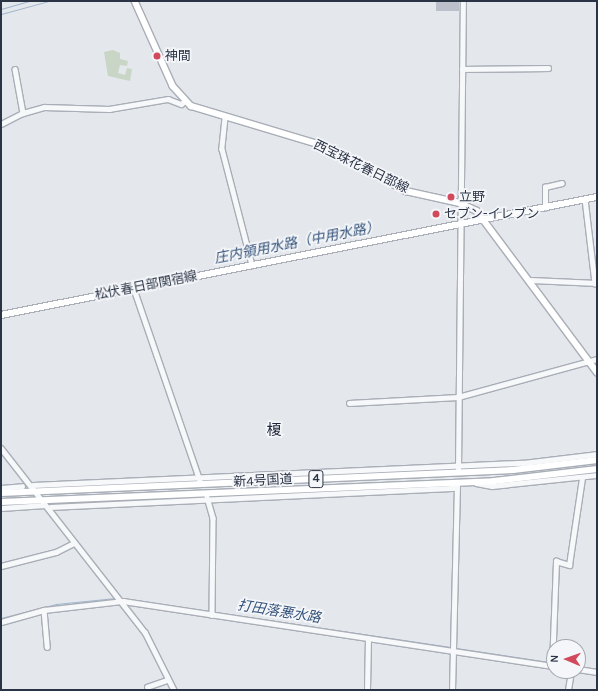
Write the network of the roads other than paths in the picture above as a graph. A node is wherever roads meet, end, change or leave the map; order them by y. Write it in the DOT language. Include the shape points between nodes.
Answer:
graph roads {
  1 [pos="135,1"];
  2 [pos="463,1"];
  3 [pos="548,68"];
  4 [pos="15,69"];
  5 [pos="462,69"];
  6 [pos="185,102"];
  7 [pos="23,113"];
  8 [pos="225,118"];
  9 [pos="1,124"];
  10 [pos="562,183"];
  11 [pos="597,197"];
  12 [pos="585,199"];
  13 [pos="460,203"];
  14 [pos="545,208"];
  15 [pos="486,220"];
  16 [pos="461,225"];
  17 [pos="252,265"];
  18 [pos="531,280"];
  19 [pos="596,283"];
  20 [pos="134,289"];
  21 [pos="1,315"];
  22 [pos="597,359"];
  23 [pos="589,361"];
  24 [pos="597,372"];
  25 [pos="458,397"];
  26 [pos="349,403"];
  27 [pos="1,448"];
  28 [pos="597,454"];
  29 [pos="597,460"];
  30 [pos="597,469"];
  31 [pos="458,470"];
  32 [pos="597,475"];
  33 [pos="582,478"];
  34 [pos="200,481"];
  35 [pos="472,481"];
  36 [pos="457,485"];
  37 [pos="22,486"];
  38 [pos="1,488"];
  39 [pos="34,488"];
  40 [pos="1,493"];
  41 [pos="206,496"];
  42 [pos="72,501"];
  43 [pos="1,502"];
  44 [pos="45,504"];
  45 [pos="1,508"];
  46 [pos="74,543"];
  47 [pos="1,566"];
  48 [pos="123,602"];
  49 [pos="44,610"];
  50 [pos="212,615"];
  51 [pos="1,622"];
  52 [pos="368,639"];
  53 [pos="554,639"];
  54 [pos="47,647"];
  55 [pos="454,651"];
  56 [pos="546,665"];
  57 [pos="586,670"];
  58 [pos="597,672"];
  59 [pos="570,679"];
  60 [pos="167,680"];
  61 [pos="147,687"];
  62 [pos="174,690"];
  63 [pos="367,690"];
  64 [pos="452,690"];
  65 [pos="568,690"];
  1 -- 6 [label="main road" via="173,86"];
  2 -- 5 [label="street"];
  3 -- 5 [label="street"];
  4 -- 7 [label="street"];
  5 -- 13 [label="street"];
  6 -- 7 [label="street" via="181,104 168,99 109,109 44,107"];
  6 -- 8 [label="main road, 西宝珠花春日部線"];
  7 -- 9 [label="street"];
  8 -- 13 [label="main road, 西宝珠花春日部線" via="321,145 406,191"];
  8 -- 17 [label="street" via="222,149"];
  10 -- 14 [label="street" via="545,187"];
  11 -- 12 [label="main road, 松伏春日部関宿線"];
  12 -- 14 [label="main road, 松伏春日部関宿線"];
  12 -- 19 [label="street"];
  13 -- 15 [label="main road, 西宝珠花春日部線" via="472,208"];
  13 -- 16 [label="street"];
  14 -- 15 [label="main road, 松伏春日部関宿線"];
  15 -- 16 [label="main road, 松伏春日部関宿線"];
  15 -- 18 [label="main road, 西宝珠花春日部線"];
  16 -- 17 [label="main road, 松伏春日部関宿線"];
  16 -- 25 [label="street"];
  17 -- 20 [label="main road, 松伏春日部関宿線"];
  18 -- 19 [label="street"];
  18 -- 23 [label="main road, 西宝珠花春日部線"];
  20 -- 21 [label="main road, 松伏春日部関宿線"];
  20 -- 34 [label="street"];
  22 -- 23 [label="street"];
  23 -- 24 [label="main road, 西宝珠花春日部線"];
  23 -- 25 [label="street"];
  25 -- 26 [label="street"];
  25 -- 31 [label="street"];
  27 -- 39 [label="street"];
  28 -- 31 [label="street"];
  29 -- 31 [label="highway, 新4号国道 / 4" via="536,468"];
  30 -- 35 [label="highway, 新4号国道 / 4"];
  31 -- 34 [label="highway, 新4号国道 / 4"];
  32 -- 33 [label="street"];
  33 -- 35 [label="street" via="492,486"];
  33 -- 53 [label="street" via="569,565 556,561"];
  34 -- 39 [label="highway, 新4号国道 / 4"];
  35 -- 36 [label="highway, 新4号国道 / 4"];
  36 -- 41 [label="highway, 新4号国道 / 4"];
  36 -- 55 [label="street"];
  37 -- 38 [label="street"];
  39 -- 40 [label="highway, 新4号国道 / 4"];
  39 -- 44 [label="street"];
  41 -- 42 [label="highway, 新4号国道 / 4"];
  41 -- 50 [label="street" via="213,518"];
  42 -- 44 [label="highway, 新4号国道 / 4"];
  42 -- 44 [label="street"];
  43 -- 44 [label="highway, 新4号国道 / 4"];
  44 -- 45 [label="street"];
  44 -- 46 [label="street"];
  46 -- 47 [label="street" via="56,552"];
  46 -- 48 [label="street"];
  48 -- 49 [label="street"];
  48 -- 50 [label="street"];
  48 -- 60 [label="street" via="155,648"];
  49 -- 51 [label="street"];
  49 -- 54 [label="street"];
  50 -- 52 [label="street"];
  52 -- 55 [label="street"];
  52 -- 63 [label="street"];
  55 -- 56 [label="street"];
  55 -- 64 [label="street"];
  57 -- 58 [label="street"];
  59 -- 65 [label="street"];
  60 -- 61 [label="street"];
  60 -- 62 [label="street"];
}
